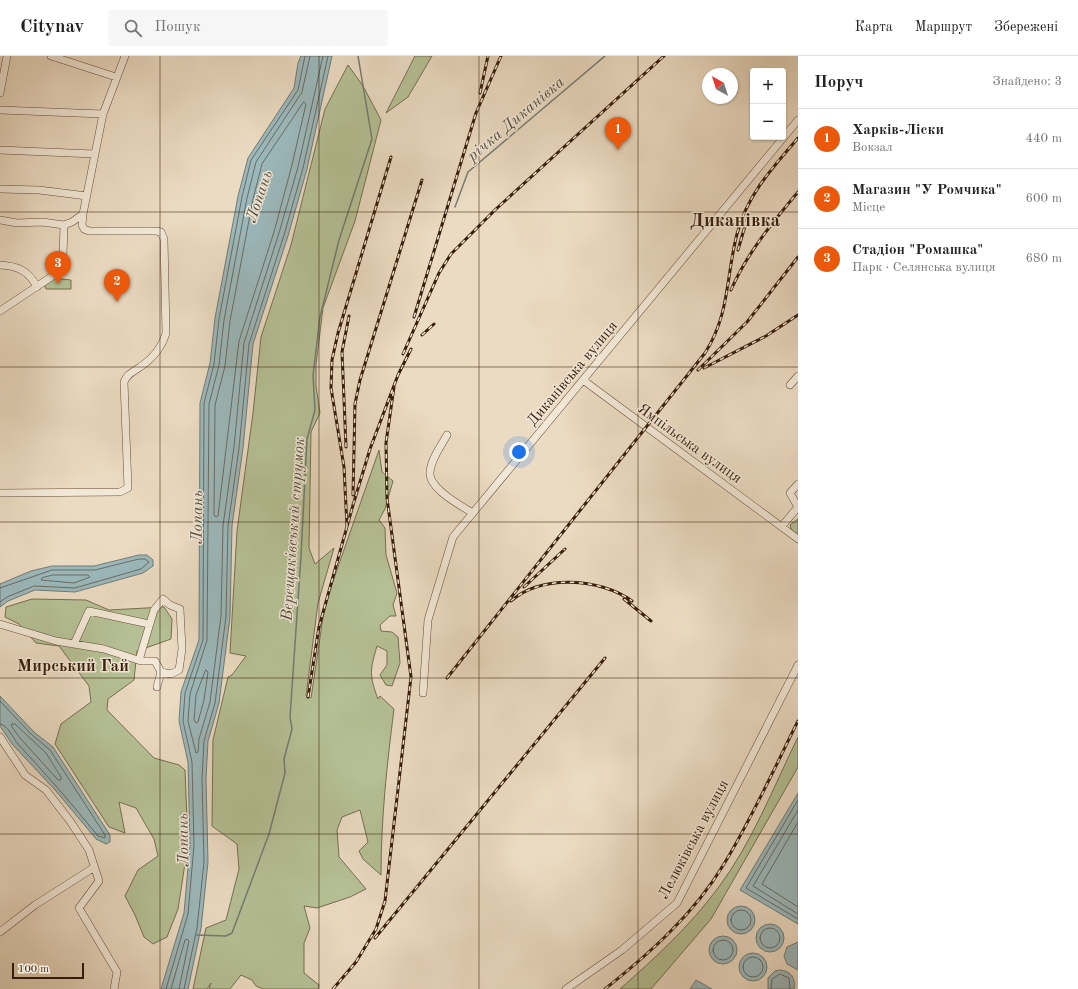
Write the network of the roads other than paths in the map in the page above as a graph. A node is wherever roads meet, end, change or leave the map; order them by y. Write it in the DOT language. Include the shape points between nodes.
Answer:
graph roads {
  1 [pos="7,56"];
  2 [pos="51,56"];
  3 [pos="126,56"];
  4 [pos="116,77"];
  5 [pos="0,93"];
  6 [pos="0,110"];
  7 [pos="103,114"];
  8 [pos="798,120"];
  9 [pos="0,150"];
  10 [pos="94,154"];
  11 [pos="0,189"];
  12 [pos="88,196"];
  13 [pos="83,214"];
  14 [pos="0,220"];
  15 [pos="64,225"];
  16 [pos="0,265"];
  17 [pos="37,288"];
  18 [pos="0,310"];
  19 [pos="798,376"];
  20 [pos="583,380"];
  21 [pos="790,385"];
  22 [pos="447,435"];
  23 [pos="798,484"];
  24 [pos="0,493"];
  25 [pos="473,513"];
  26 [pos="782,526"];
  27 [pos="798,539"];
  28 [pos="0,624"];
  29 [pos="149,624"];
  30 [pos="74,644"];
  31 [pos="138,660"];
  32 [pos="798,664"];
  33 [pos="161,672"];
  34 [pos="157,688"];
  35 [pos="423,693"];
  36 [pos="0,737"];
  37 [pos="93,868"];
  38 [pos="0,932"];
  39 [pos="114,989"];
  40 [pos="566,989"];
  1 -- 5 [label="street"];
  2 -- 4 [label="street"];
  3 -- 4 [label="street"];
  4 -- 7 [label="street"];
  6 -- 7 [label="street"];
  7 -- 10 [label="street"];
  8 -- 20 [label="street, Диканівська вулиця"];
  9 -- 10 [label="street"];
  10 -- 12 [label="street"];
  11 -- 12 [label="street" via="39,190"];
  12 -- 13 [label="street"];
  13 -- 15 [label="street"];
  13 -- 24 [label="street" via="82,225 89,231 156,231 161,232 164,239 166,333 163,342 141,367 126,376 124,382 128,488 120,492"];
  14 -- 15 [label="street"];
  15 -- 17 [label="street" via="62,256 57,264 57,273"];
  16 -- 17 [label="street" via="12,265 23,270"];
  17 -- 18 [label="street"];
  19 -- 21 [label="street"];
  20 -- 25 [label="street, Диканівська вулиця"];
  20 -- 26 [label="street, Ямпільська вулиця"];
  22 -- 25 [label="street" via="431,464 429,473 432,481 456,503"];
  23 -- 26 [label="street" via="790,493 798,507"];
  25 -- 35 [label="street, Диканівська вулиця" via="453,537 428,620"];
  26 -- 27 [label="street, Ямпільська вулиця"];
  28 -- 30 [label="street"];
  29 -- 30 [label="street" via="89,611"];
  29 -- 31 [label="street"];
  29 -- 33 [label="street" via="154,610 163,599 180,609 182,649 179,670 171,674"];
  30 -- 31 [label="street" via="104,649"];
  31 -- 33 [label="street" via="155,661"];
  32 -- 40 [label="street, Лелюківська вулиця" via="677,903 622,950"];
  33 -- 34 [label="street"];
  36 -- 37 [label="street" via="25,775 46,790 70,821 89,850"];
  37 -- 38 [label="street" via="35,905"];
  37 -- 39 [label="street" via="99,881 79,908 117,972"];
}
